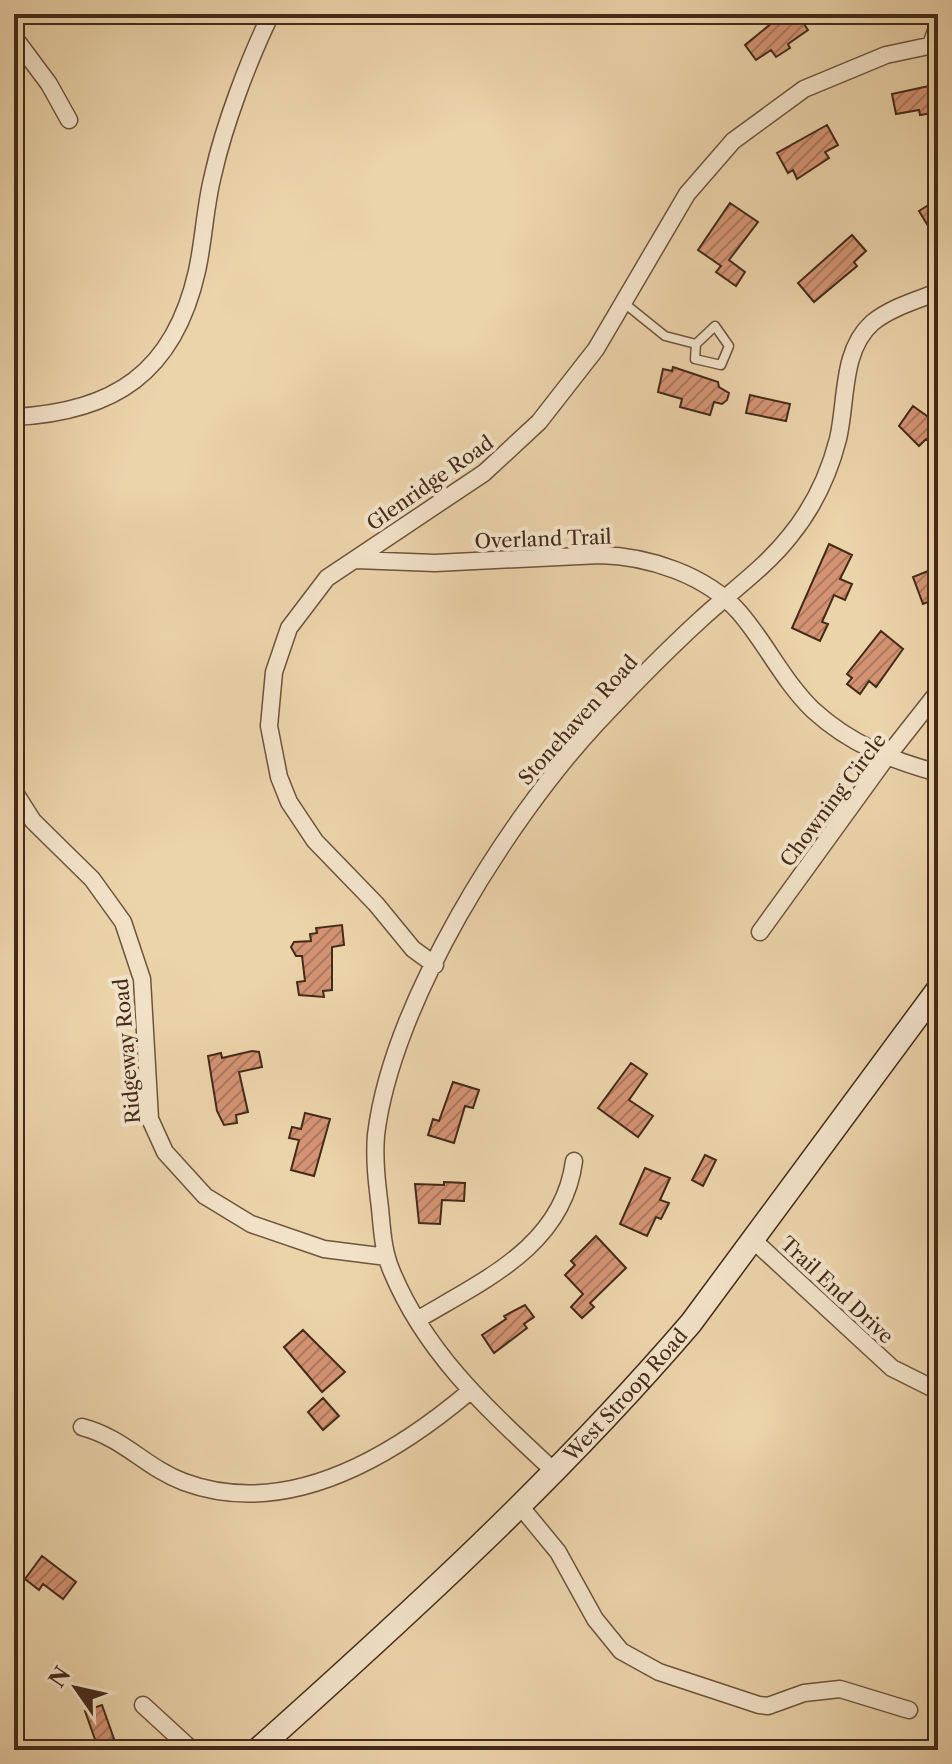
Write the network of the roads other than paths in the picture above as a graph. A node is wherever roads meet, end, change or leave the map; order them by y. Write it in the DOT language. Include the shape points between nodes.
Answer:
graph roads {
  1 [pos="271,14"];
  2 [pos="938,25"];
  3 [pos="14,37"];
  4 [pos="935,44"];
  5 [pos="69,120"];
  6 [pos="938,292"];
  7 [pos="624,303"];
  8 [pos="696,344"];
  9 [pos="14,417"];
  10 [pos="356,560"];
  11 [pos="724,601"];
  12 [pos="938,692"];
  13 [pos="886,758"];
  14 [pos="938,773"];
  15 [pos="14,791"];
  16 [pos="760,932"];
  17 [pos="435,965"];
  18 [pos="938,989"];
  19 [pos="574,1161"];
  20 [pos="752,1239"];
  21 [pos="387,1257"];
  22 [pos="417,1320"];
  23 [pos="938,1391"];
  24 [pos="469,1392"];
  25 [pos="82,1427"];
  26 [pos="556,1473"];
  27 [pos="521,1507"];
  28 [pos="143,1705"];
  29 [pos="909,1710"];
  30 [pos="192,1750"];
  31 [pos="257,1750"];
  1 -- 9 [label="street" via="220,150 193,283 167,343 134,381 96,404"];
  2 -- 4 [label="street"];
  3 -- 5 [label="street"];
  4 -- 7 [label="street, Glenridge Road" via="842,71 791,96 753,124 687,194"];
  6 -- 11 [label="street, Stonehaven Road" via="882,316 862,334 849,366 838,438 818,493 788,539"];
  7 -- 8 [label="lane" via="665,336"];
  7 -- 10 [label="street, Glenridge Road" via="571,385 512,450"];
  8 -- 8 [label="lane" via="695,359 721,365 727,356 729,346 715,326"];
  10 -- 11 [label="street, Overland Trail" via="435,563 624,556 672,568"];
  10 -- 17 [label="street, Glenridge Road" via="318,587 280,647 270,698 272,752 301,822 413,949"];
  11 -- 13 [label="street, Overland Trail" via="737,609 775,666 816,712"];
  11 -- 17 [label="street, Stonehaven Road" via="643,676 566,759 500,847"];
  12 -- 13 [label="street, Chowning Circle"];
  13 -- 14 [label="street, Overland Trail"];
  13 -- 16 [label="street, Chowning Circle"];
  15 -- 21 [label="street, Ridgeway Road" via="33,821 92,879 123,922 142,979 150,1119 165,1152 205,1196 251,1224 324,1249"];
  17 -- 21 [label="street, Stonehaven Road" via="405,1032 380,1114 375,1171"];
  18 -- 20 [label="main road, West Stroop Road"];
  19 -- 22 [label="street" via="568,1195 549,1228 507,1264"];
  20 -- 23 [label="street, Trail End Drive" via="870,1350 911,1380"];
  20 -- 26 [label="main road, West Stroop Road" via="691,1323"];
  21 -- 22 [label="street"];
  22 -- 24 [label="street"];
  24 -- 25 [label="street" via="398,1444 288,1492 200,1487 164,1472 119,1440"];
  24 -- 26 [label="street"];
  26 -- 27 [label="main road, West Stroop Road"];
  27 -- 29 [label="street" via="558,1552 607,1637 637,1662 759,1705 840,1689"];
  27 -- 31 [label="main road, West Stroop Road"];
  28 -- 30 [label="street"];
}
